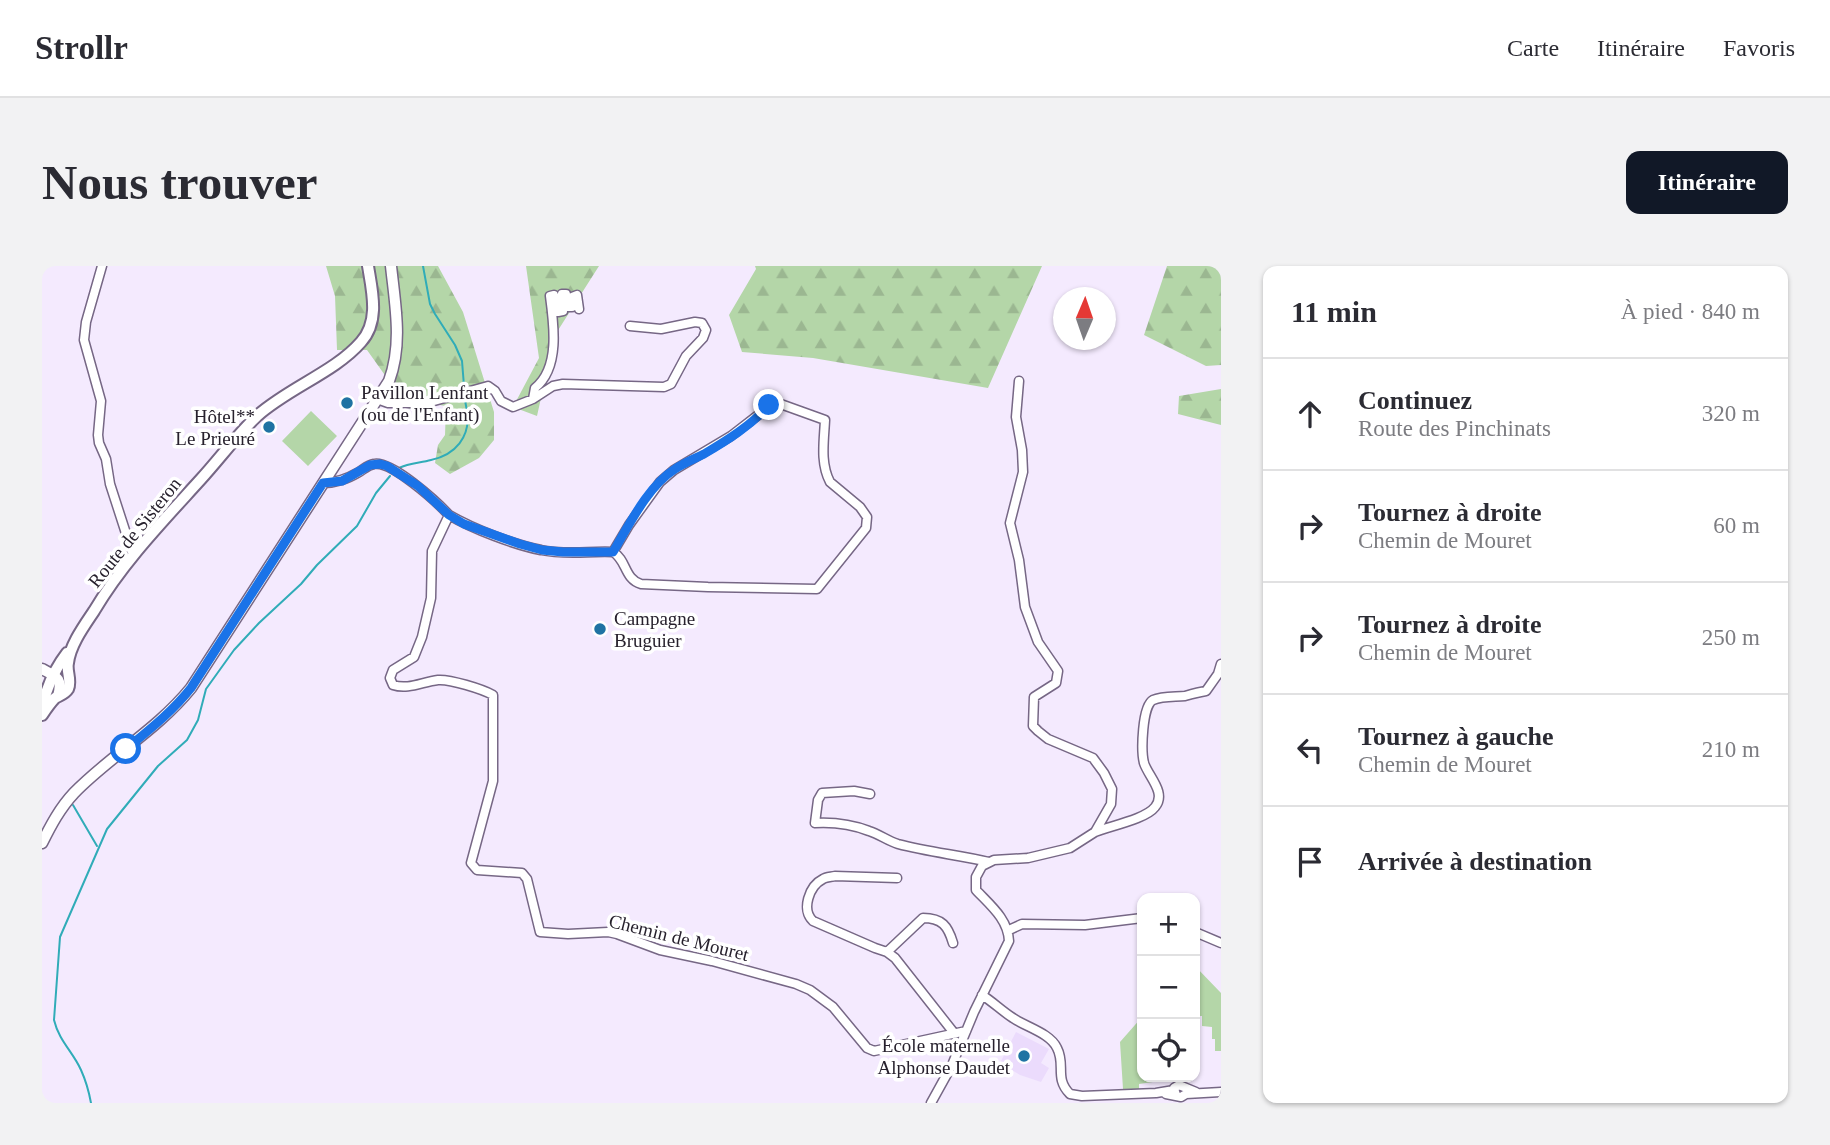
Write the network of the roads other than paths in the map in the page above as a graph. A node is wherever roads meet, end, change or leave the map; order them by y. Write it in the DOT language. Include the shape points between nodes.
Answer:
graph roads {
  1 [pos="102,266"];
  2 [pos="368,266"];
  3 [pos="391,266"];
  4 [pos="579,309"];
  5 [pos="630,326"];
  6 [pos="1018,381"];
  7 [pos="377,399"];
  8 [pos="533,399"];
  9 [pos="323,483"];
  10 [pos="449,515"];
  11 [pos="613,552"];
  12 [pos="133,555"];
  13 [pos="76,642"];
  14 [pos="1221,664"];
  15 [pos="50,673"];
  16 [pos="63,691"];
  17 [pos="43,697"];
  18 [pos="870,794"];
  19 [pos="1095,832"];
  20 [pos="42,843"];
  21 [pos="989,862"];
  22 [pos="897,878"];
  23 [pos="1137,919"];
  24 [pos="1009,930"];
  25 [pos="1200,934"];
  26 [pos="953,943"];
  27 [pos="1221,943"];
  28 [pos="887,951"];
  29 [pos="982,995"];
  30 [pos="966,1031"];
  31 [pos="954,1033"];
  32 [pos="941,1037"];
  33 [pos="960,1045"];
  34 [pos="1221,1092"];
  35 [pos="931,1103"];
  1 -- 12 [label="street" via="84,340 101,401 99,443"];
  2 -- 12 [label="main road, Route de Sisteron" via="373,318 362,342 257,416"];
  3 -- 7 [label="street" via="397,346 389,381"];
  4 -- 8 [label="street" via="577,295 568,307 566,294 562,294 563,311 558,313 554,295 550,296 555,345"];
  5 -- 8 [label="street" via="662,330 695,322 706,330 671,384 664,387 563,384"];
  6 -- 19 [label="street" via="1016,417 1023,472 1010,523 1025,607 1038,642 1058,671 1056,683 1034,697 1033,726 1048,739 1093,758 1104,773 1112,789 1111,804"];
  7 -- 8 [label="street" via="427,403 488,386 513,407"];
  7 -- 9 [label="street"];
  9 -- 10 [label="street" via="342,481 380,464 418,486"];
  9 -- 20 [label="street" via="178,704 73,794"];
  10 -- 11 [label="street" via="542,550"];
  10 -- 32 [label="street, Chemin de Mouret" via="432,551 431,598 422,637 414,657 393,670 390,678 402,688 441,679 493,695 494,780 471,863 477,870 522,873 540,932 608,932 796,984 834,1007 874,1051"];
  11 -- 11 [label="street" via="620,556 630,578 641,584 817,589 866,528 867,517 827,476 823,464 825,421 775,402 660,482"];
  12 -- 13 [label="main road, Route de Sisteron"];
  13 -- 15 [label="main road, Route de Sisteron"];
  13 -- 16 [label="main road, Route de Sisteron"];
  14 -- 19 [label="street" via="1206,691 1156,699 1146,706 1143,755 1158,802 1145,815"];
  15 -- 16 [label="street" via="52,687"];
  15 -- 17 [label="main road, Route de Sisteron"];
  16 -- 17 [label="street"];
  16 -- 17 [label="main road" via="49,705"];
  18 -- 21 [label="street" via="822,793 815,823 839,823 895,843"];
  19 -- 21 [label="street" via="1062,851"];
  21 -- 24 [label="street" via="976,877 976,890"];
  22 -- 28 [label="street" via="825,878 815,886 807,904 808,917 813,920"];
  23 -- 24 [label="street" via="1085,925 1022,924"];
  24 -- 29 [label="street" via="1007,947"];
  25 -- 27 [label="street"];
  26 -- 28 [label="street" via="944,924 923,918"];
  28 -- 31 [label="street"];
  29 -- 30 [label="street"];
  29 -- 34 [label="street" via="1055,1045 1062,1085 1070,1094"];
  30 -- 31 [label="street"];
  30 -- 33 [label="street"];
  31 -- 32 [label="street"];
  32 -- 33 [label="street"];
  33 -- 35 [label="street"];
}
